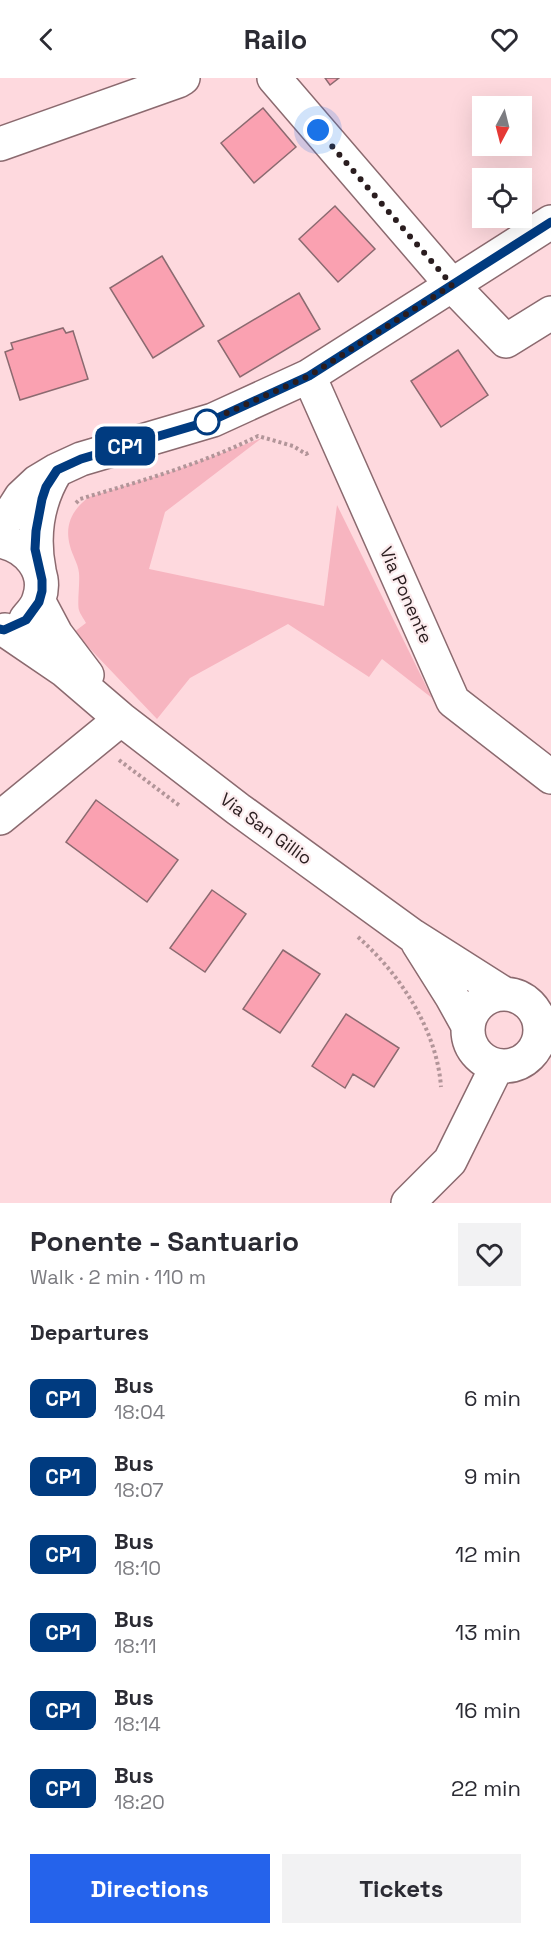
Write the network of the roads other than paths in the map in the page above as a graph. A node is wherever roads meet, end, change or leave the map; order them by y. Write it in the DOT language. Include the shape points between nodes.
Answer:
graph roads {
  1 [pos="183,78"];
  2 [pos="274,78"];
  3 [pos="0,144"];
  4 [pos="551,222"];
  5 [pos="452,285"];
  6 [pos="551,313"];
  7 [pos="309,376"];
  8 [pos="57,470"];
  9 [pos="0,530"];
  10 [pos="0,541"];
  11 [pos="39,570"];
  12 [pos="39,602"];
  13 [pos="2,630"];
  14 [pos="110,729"];
  15 [pos="551,777"];
  16 [pos="0,818"];
  17 [pos="414,936"];
  18 [pos="503,993"];
  19 [pos="544,1044"];
  20 [pos="479,1046"];
  21 [pos="408,1203"];
  1 -- 3 [label="street"];
  2 -- 5 [label="street"];
  4 -- 5 [label="street"];
  5 -- 6 [label="street" via="506,341"];
  5 -- 7 [label="street"];
  7 -- 8 [label="street" via="213,420 81,459"];
  7 -- 15 [label="street, Via Ponente" via="453,701"];
  8 -- 9 [label="street" via="21,497"];
  8 -- 11 [label="street" via="46,487 38,518 35,549"];
  10 -- 11 [label="street" via="15,545 31,557"];
  11 -- 12 [label="street"];
  12 -- 13 [label="street" via="26,620"];
  12 -- 14 [label="street, Via San Gillio"];
  13 -- 14 [label="street, Via San Gillio" via="65,671"];
  14 -- 16 [label="street"];
  14 -- 17 [label="street, Via San Gillio" via="238,809"];
  17 -- 18 [label="street, Via San Gillio"];
  17 -- 20 [label="street, Via San Gillio"];
  18 -- 19 [label="street, Via San Gillio" via="525,1000 534,1009"];
  18 -- 20 [label="street" via="483,999 470,1014"];
  19 -- 20 [label="street, Via San Gillio" via="524,1060 506,1066"];
  20 -- 21 [label="street" via="450,1161"];
}
